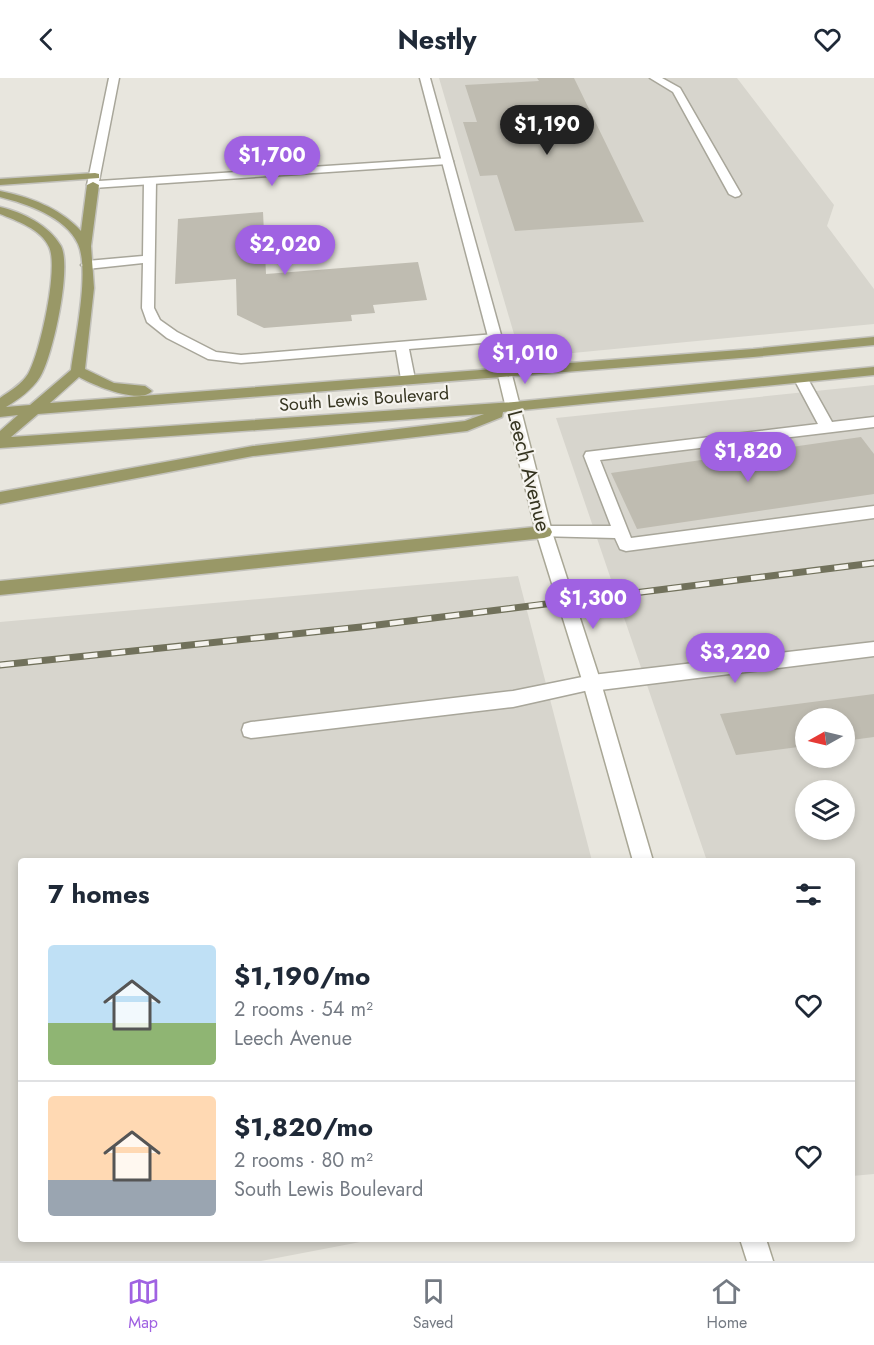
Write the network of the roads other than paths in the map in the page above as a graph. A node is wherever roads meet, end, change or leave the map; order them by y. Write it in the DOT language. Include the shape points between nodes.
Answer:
graph roads {
  1 [pos="114,78"];
  2 [pos="425,78"];
  3 [pos="655,78"];
  4 [pos="448,161"];
  5 [pos="94,181"];
  6 [pos="150,181"];
  7 [pos="0,182"];
  8 [pos="735,194"];
  9 [pos="0,195"];
  10 [pos="0,210"];
  11 [pos="85,246"];
  12 [pos="149,259"];
  13 [pos="87,265"];
  14 [pos="495,339"];
  15 [pos="874,341"];
  16 [pos="402,346"];
  17 [pos="78,371"];
  18 [pos="504,371"];
  19 [pos="874,371"];
  20 [pos="801,378"];
  21 [pos="408,379"];
  22 [pos="213,395"];
  23 [pos="0,404"];
  24 [pos="514,407"];
  25 [pos="33,409"];
  26 [pos="0,412"];
  27 [pos="874,422"];
  28 [pos="827,427"];
  29 [pos="0,441"];
  30 [pos="0,498"];
  31 [pos="874,512"];
  32 [pos="544,532"];
  33 [pos="621,532"];
  34 [pos="0,588"];
  35 [pos="874,649"];
  36 [pos="592,683"];
  37 [pos="250,730"];
  38 [pos="642,858"];
  39 [pos="754,1242"];
  40 [pos="759,1261"];
  1 -- 5 [label="street"];
  2 -- 4 [label="street, Leech Avenue"];
  3 -- 8 [label="street" via="677,90"];
  4 -- 6 [label="street"];
  4 -- 14 [label="street, Leech Avenue"];
  5 -- 6 [label="street"];
  5 -- 7 [label="main road"];
  5 -- 11 [label="main road"];
  6 -- 12 [label="street"];
  9 -- 11 [label="main road" via="33,204 59,218"];
  10 -- 23 [label="main road" via="25,219 43,232 57,249 60,268 37,372"];
  11 -- 13 [label="main road"];
  12 -- 13 [label="street"];
  12 -- 16 [label="street" via="148,308 154,322 213,356 241,359"];
  13 -- 17 [label="main road"];
  14 -- 16 [label="street"];
  14 -- 18 [label="street, Leech Avenue"];
  15 -- 18 [label="main road, South Lewis Boulevard"];
  16 -- 21 [label="street"];
  17 -- 22 [label="main road" via="100,384 124,390"];
  17 -- 25 [label="main road"];
  18 -- 21 [label="main road, South Lewis Boulevard"];
  18 -- 24 [label="street, Leech Avenue"];
  19 -- 20 [label="main road, South Lewis Boulevard"];
  20 -- 24 [label="main road, South Lewis Boulevard"];
  20 -- 28 [label="street"];
  21 -- 22 [label="main road, South Lewis Boulevard"];
  22 -- 25 [label="main road, South Lewis Boulevard"];
  24 -- 29 [label="main road, South Lewis Boulevard"];
  24 -- 30 [label="main road" via="467,426 253,451"];
  24 -- 32 [label="street, Leech Avenue"];
  25 -- 26 [label="main road, South Lewis Boulevard"];
  25 -- 29 [label="main road"];
  27 -- 28 [label="street"];
  28 -- 33 [label="street" via="591,456"];
  31 -- 33 [label="street" via="626,545"];
  32 -- 33 [label="street"];
  32 -- 34 [label="main road"];
  32 -- 36 [label="street, Leech Avenue"];
  35 -- 36 [label="street"];
  36 -- 37 [label="street" via="513,699"];
  36 -- 38 [label="street, Leech Avenue"];
  39 -- 40 [label="street"];
}
